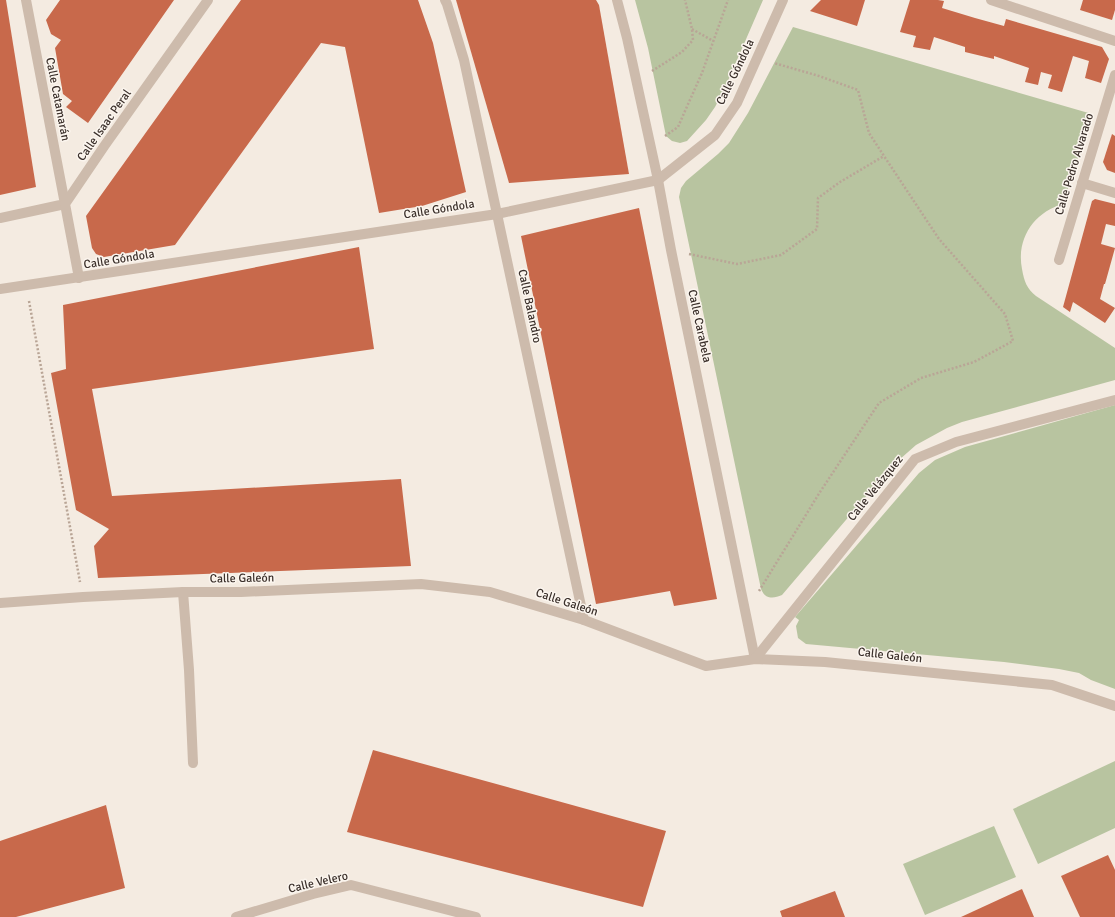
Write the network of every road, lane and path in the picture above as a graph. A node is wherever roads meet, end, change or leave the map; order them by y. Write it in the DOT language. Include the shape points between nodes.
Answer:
graph roads {
  1 [pos="26,0"];
  2 [pos="208,0"];
  3 [pos="445,0"];
  4 [pos="617,0"];
  5 [pos="685,0"];
  6 [pos="728,0"];
  7 [pos="783,0"];
  8 [pos="991,0"];
  9 [pos="692,29"];
  10 [pos="713,41"];
  11 [pos="1115,41"];
  12 [pos="774,63"];
  13 [pos="1115,76"];
  14 [pos="636,82"];
  15 [pos="650,142"];
  16 [pos="884,156"];
  17 [pos="658,180"];
  18 [pos="1082,183"];
  19 [pos="1115,193"];
  20 [pos="65,204"];
  21 [pos="497,214"];
  22 [pos="0,218"];
  23 [pos="671,250"];
  24 [pos="1059,260"];
  25 [pos="79,278"];
  26 [pos="26,285"];
  27 [pos="0,289"];
  28 [pos="1115,400"];
  29 [pos="183,592"];
  30 [pos="83,597"];
  31 [pos="0,603"];
  32 [pos="746,612"];
  33 [pos="584,620"];
  34 [pos="755,659"];
  35 [pos="1115,706"];
  36 [pos="193,763"];
  37 [pos="236,917"];
  38 [pos="476,917"];
  1 -- 20 [label="street, Calle Catamarán"];
  2 -- 20 [label="street, Calle Isaac Peral"];
  3 -- 21 [label="street, Calle Balandro" via="464,60"];
  4 -- 14 [label="street, Calle Carabela"];
  5 -- 9 [label="path"];
  6 -- 10 [label="path"];
  7 -- 17 [label="street, Calle Góndola" via="737,103 715,135"];
  8 -- 11 [label="street"];
  9 -- 10 [label="path"];
  9 -- 14 [label="path" via="693,40 682,52"];
  10 -- 15 [label="path" via="678,127 666,136"];
  12 -- 16 [label="path" via="858,90 869,133"];
  13 -- 18 [label="street, Calle Pedro Alvarado"];
  14 -- 15 [label="street, Calle Carabela"];
  15 -- 17 [label="street, Calle Carabela"];
  16 -- 23 [label="path" via="818,198 817,229 781,255 737,264"];
  16 -- 32 [label="path" via="939,239 1005,314 1013,341 974,362 921,378 878,403"];
  17 -- 21 [label="street, Calle Góndola"];
  17 -- 23 [label="street, Calle Carabela"];
  18 -- 19 [label="street"];
  18 -- 24 [label="street, Calle Pedro Alvarado"];
  20 -- 22 [label="street"];
  20 -- 25 [label="street"];
  21 -- 25 [label="street, Calle Góndola"];
  21 -- 33 [label="street, Calle Balandro"];
  23 -- 32 [label="street, Calle Carabela"];
  25 -- 26 [label="street, Calle Góndola"];
  26 -- 27 [label="street, Calle Góndola"];
  26 -- 30 [label="path"];
  28 -- 34 [label="street, Calle Velázquez" via="956,442 915,459"];
  29 -- 30 [label="street, Calle Galeón"];
  29 -- 33 [label="street, Calle Galeón" via="422,584 490,592"];
  29 -- 36 [label="street"];
  30 -- 31 [label="street, Calle Galeón"];
  32 -- 34 [label="street, Calle Carabela"];
  33 -- 34 [label="street, Calle Galeón" via="706,666"];
  34 -- 35 [label="street, Calle Galeón" via="824,662 1052,685"];
  37 -- 38 [label="street, Calle Velero" via="351,885"];
}
